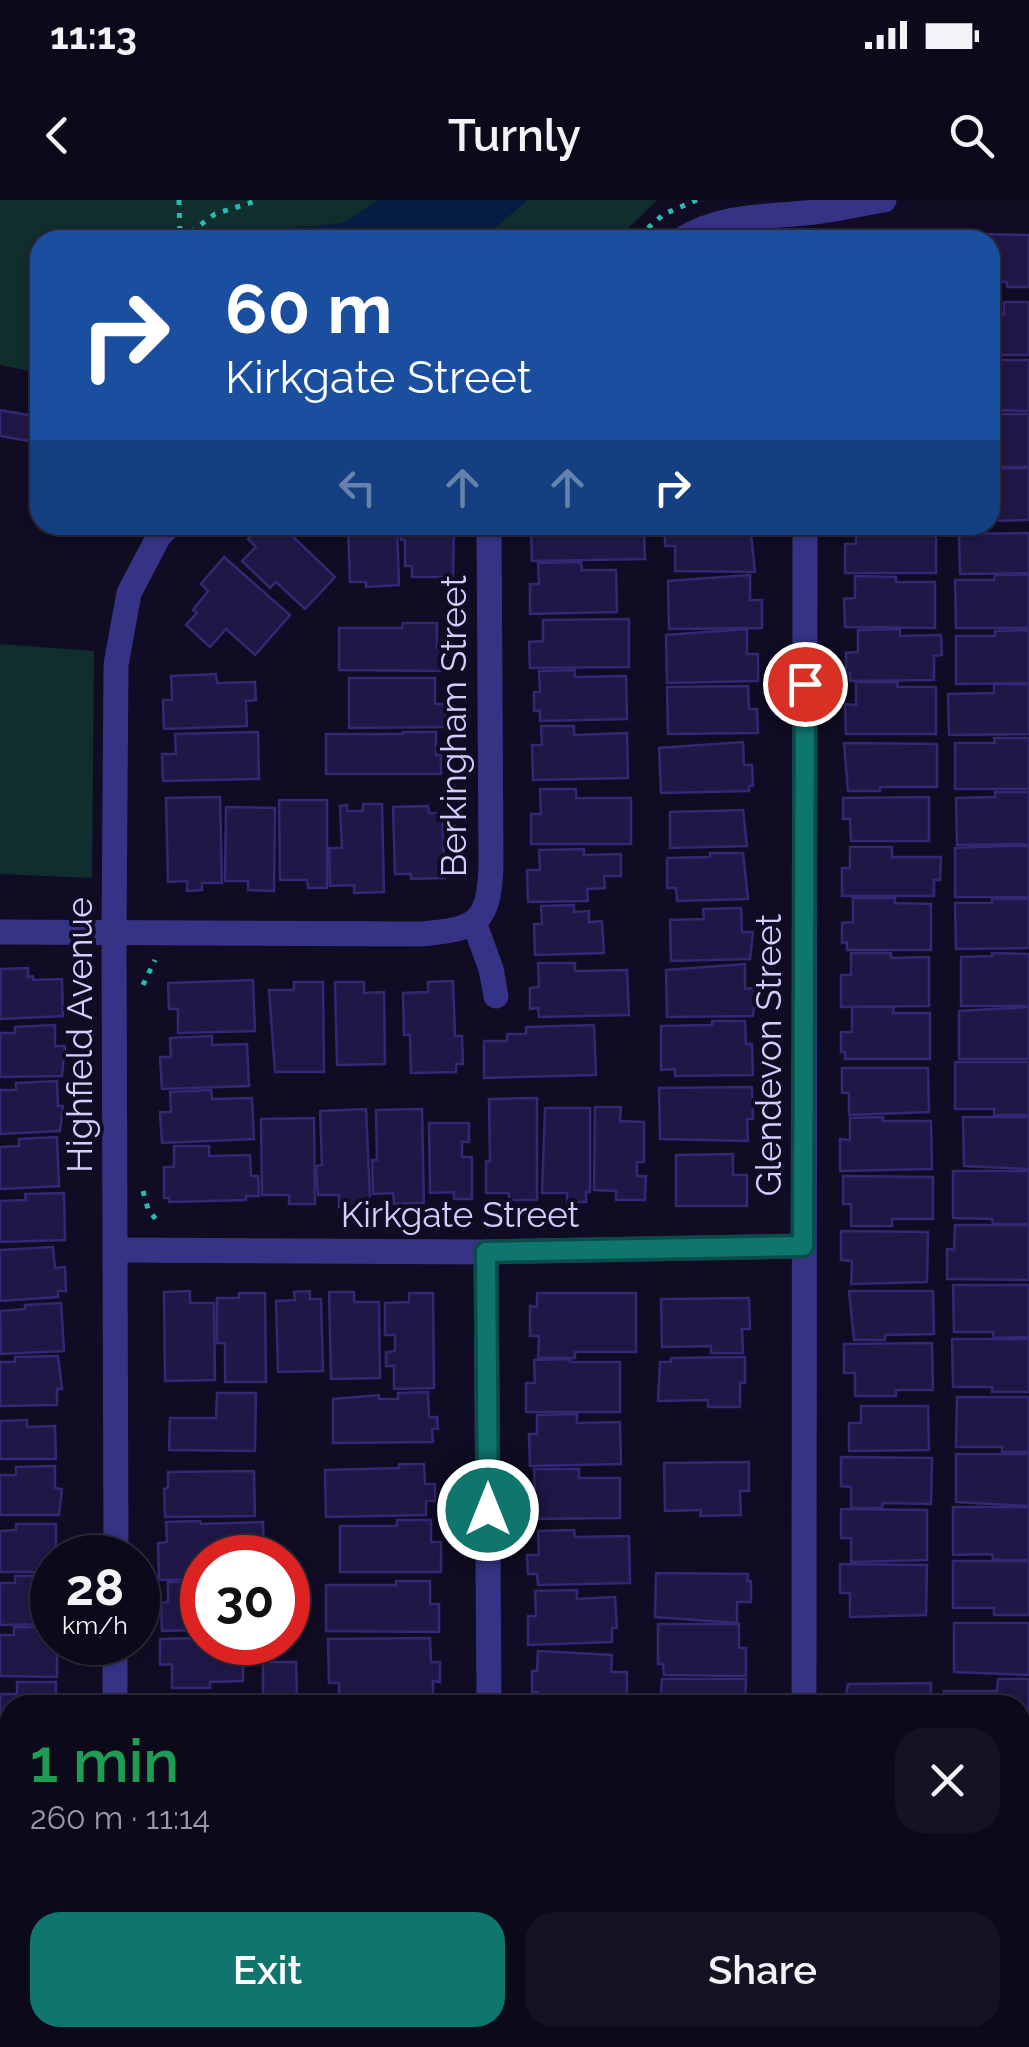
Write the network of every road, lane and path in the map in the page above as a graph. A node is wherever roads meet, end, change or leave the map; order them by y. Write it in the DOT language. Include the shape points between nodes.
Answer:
graph roads {
  1 [pos="178,200"];
  2 [pos="259,200"];
  3 [pos="884,200"];
  4 [pos="740,209"];
  5 [pos="807,213"];
  6 [pos="180,230"];
  7 [pos="192,230"];
  8 [pos="695,230"];
  9 [pos="807,230"];
  10 [pos="160,535"];
  11 [pos="489,535"];
  12 [pos="805,535"];
  13 [pos="474,922"];
  14 [pos="0,932"];
  15 [pos="114,933"];
  16 [pos="169,956"];
  17 [pos="496,996"];
  18 [pos="143,1000"];
  19 [pos="144,1174"];
  20 [pos="160,1228"];
  21 [pos="803,1246"];
  22 [pos="116,1250"];
  23 [pos="486,1252"];
  24 [pos="116,1535"];
  25 [pos="115,1665"];
  26 [pos="115,1695"];
  27 [pos="489,1695"];
  28 [pos="804,1695"];
  1 -- 6 [label="path"];
  2 -- 7 [label="path" via="215,214"];
  3 -- 5 [label="street"];
  4 -- 5 [label="street"];
  4 -- 8 [label="street"];
  5 -- 9 [label="street"];
  10 -- 15 [label="street, Highfield Avenue" via="130,593 116,665"];
  11 -- 13 [label="street, Berkingham Street" via="491,865 487,908"];
  12 -- 21 [label="street, Glendevon Street"];
  13 -- 15 [label="street, Berkingham Street" via="421,934"];
  13 -- 17 [label="street, Berkingham Street"];
  14 -- 15 [label="street, Berkingham Street"];
  15 -- 22 [label="street, Highfield Avenue"];
  16 -- 18 [label="path" via="150,966"];
  19 -- 20 [label="path" via="148,1209"];
  21 -- 23 [label="street, Kirkgate Street"];
  21 -- 28 [label="street, Glendevon Street"];
  22 -- 23 [label="street, Kirkgate Street"];
  22 -- 24 [label="street, Highfield Avenue"];
  23 -- 27 [label="street"];
  25 -- 26 [label="street"];
}
